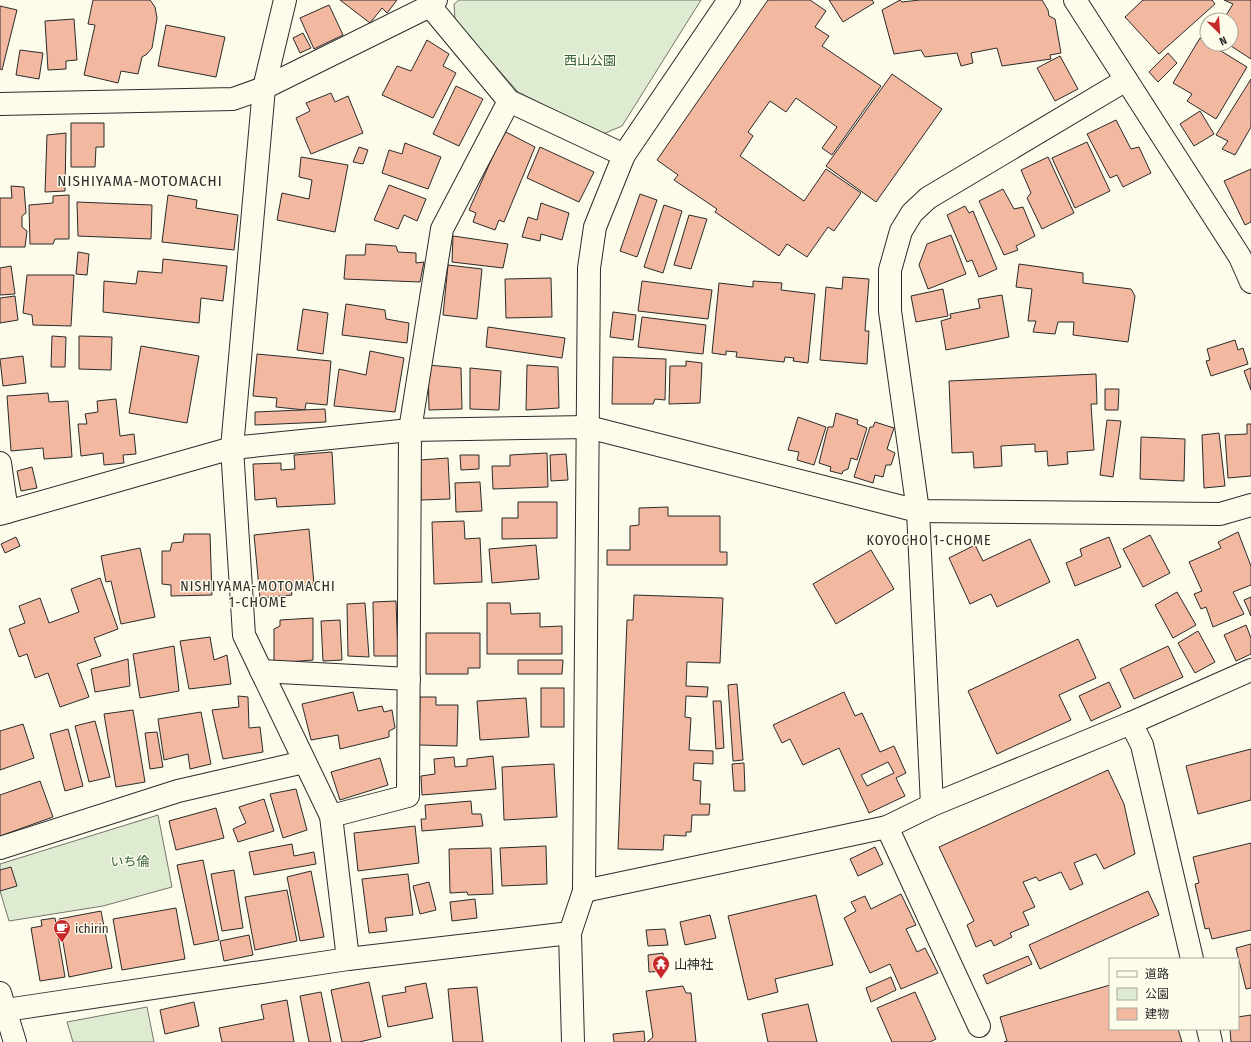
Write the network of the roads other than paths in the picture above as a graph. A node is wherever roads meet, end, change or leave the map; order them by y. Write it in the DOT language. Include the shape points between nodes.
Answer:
graph roads {
  1 [pos="285,0"];
  2 [pos="729,0"];
  3 [pos="1075,0"];
  4 [pos="433,3"];
  5 [pos="1126,80"];
  6 [pos="264,88"];
  7 [pos="509,101"];
  8 [pos="0,104"];
  9 [pos="624,155"];
  10 [pos="1245,254"];
  11 [pos="1251,282"];
  12 [pos="588,427"];
  13 [pos="410,430"];
  14 [pos="232,448"];
  15 [pos="0,463"];
  16 [pos="1251,505"];
  17 [pos="918,511"];
  18 [pos="3,513"];
  19 [pos="1251,670"];
  20 [pos="261,671"];
  21 [pos="409,679"];
  22 [pos="1132,723"];
  23 [pos="304,762"];
  24 [pos="932,805"];
  25 [pos="331,816"];
  26 [pos="887,827"];
  27 [pos="0,848"];
  28 [pos="584,891"];
  29 [pos="570,933"];
  30 [pos="1192,958"];
  31 [pos="348,959"];
  32 [pos="3,1002"];
  33 [pos="979,1026"];
  34 [pos="1208,1030"];
  35 [pos="15,1042"];
  36 [pos="573,1042"];
  37 [pos="1211,1042"];
  1 -- 6 [label="street"];
  2 -- 9 [label="street"];
  3 -- 5 [label="street"];
  4 -- 6 [label="street"];
  4 -- 7 [label="street"];
  5 -- 10 [label="street"];
  5 -- 17 [label="street" via="928,198 912,213 901,231 890,270 890,311"];
  6 -- 8 [label="street" via="233,99"];
  6 -- 14 [label="street"];
  7 -- 9 [label="street"];
  7 -- 13 [label="street" via="442,229"];
  9 -- 12 [label="street" via="595,227 588,268"];
  10 -- 11 [label="street"];
  12 -- 13 [label="street"];
  12 -- 17 [label="street"];
  12 -- 28 [label="street"];
  13 -- 14 [label="street"];
  13 -- 21 [label="street"];
  14 -- 18 [label="street"];
  14 -- 20 [label="street" via="244,635"];
  15 -- 18 [label="street"];
  16 -- 17 [label="street" via="1220,514"];
  17 -- 24 [label="street"];
  19 -- 22 [label="street"];
  20 -- 21 [label="street"];
  20 -- 23 [label="street"];
  21 -- 25 [label="street" via="408,796"];
  22 -- 24 [label="street"];
  22 -- 30 [label="street" via="1142,745"];
  23 -- 25 [label="street"];
  23 -- 27 [label="street" via="178,791"];
  24 -- 26 [label="street"];
  25 -- 31 [label="street"];
  26 -- 28 [label="street"];
  26 -- 33 [label="street"];
  28 -- 29 [label="street"];
  29 -- 31 [label="street"];
  29 -- 36 [label="street"];
  31 -- 32 [label="street"];
  32 -- 35 [label="street"];
  34 -- 37 [label="street"];
}
